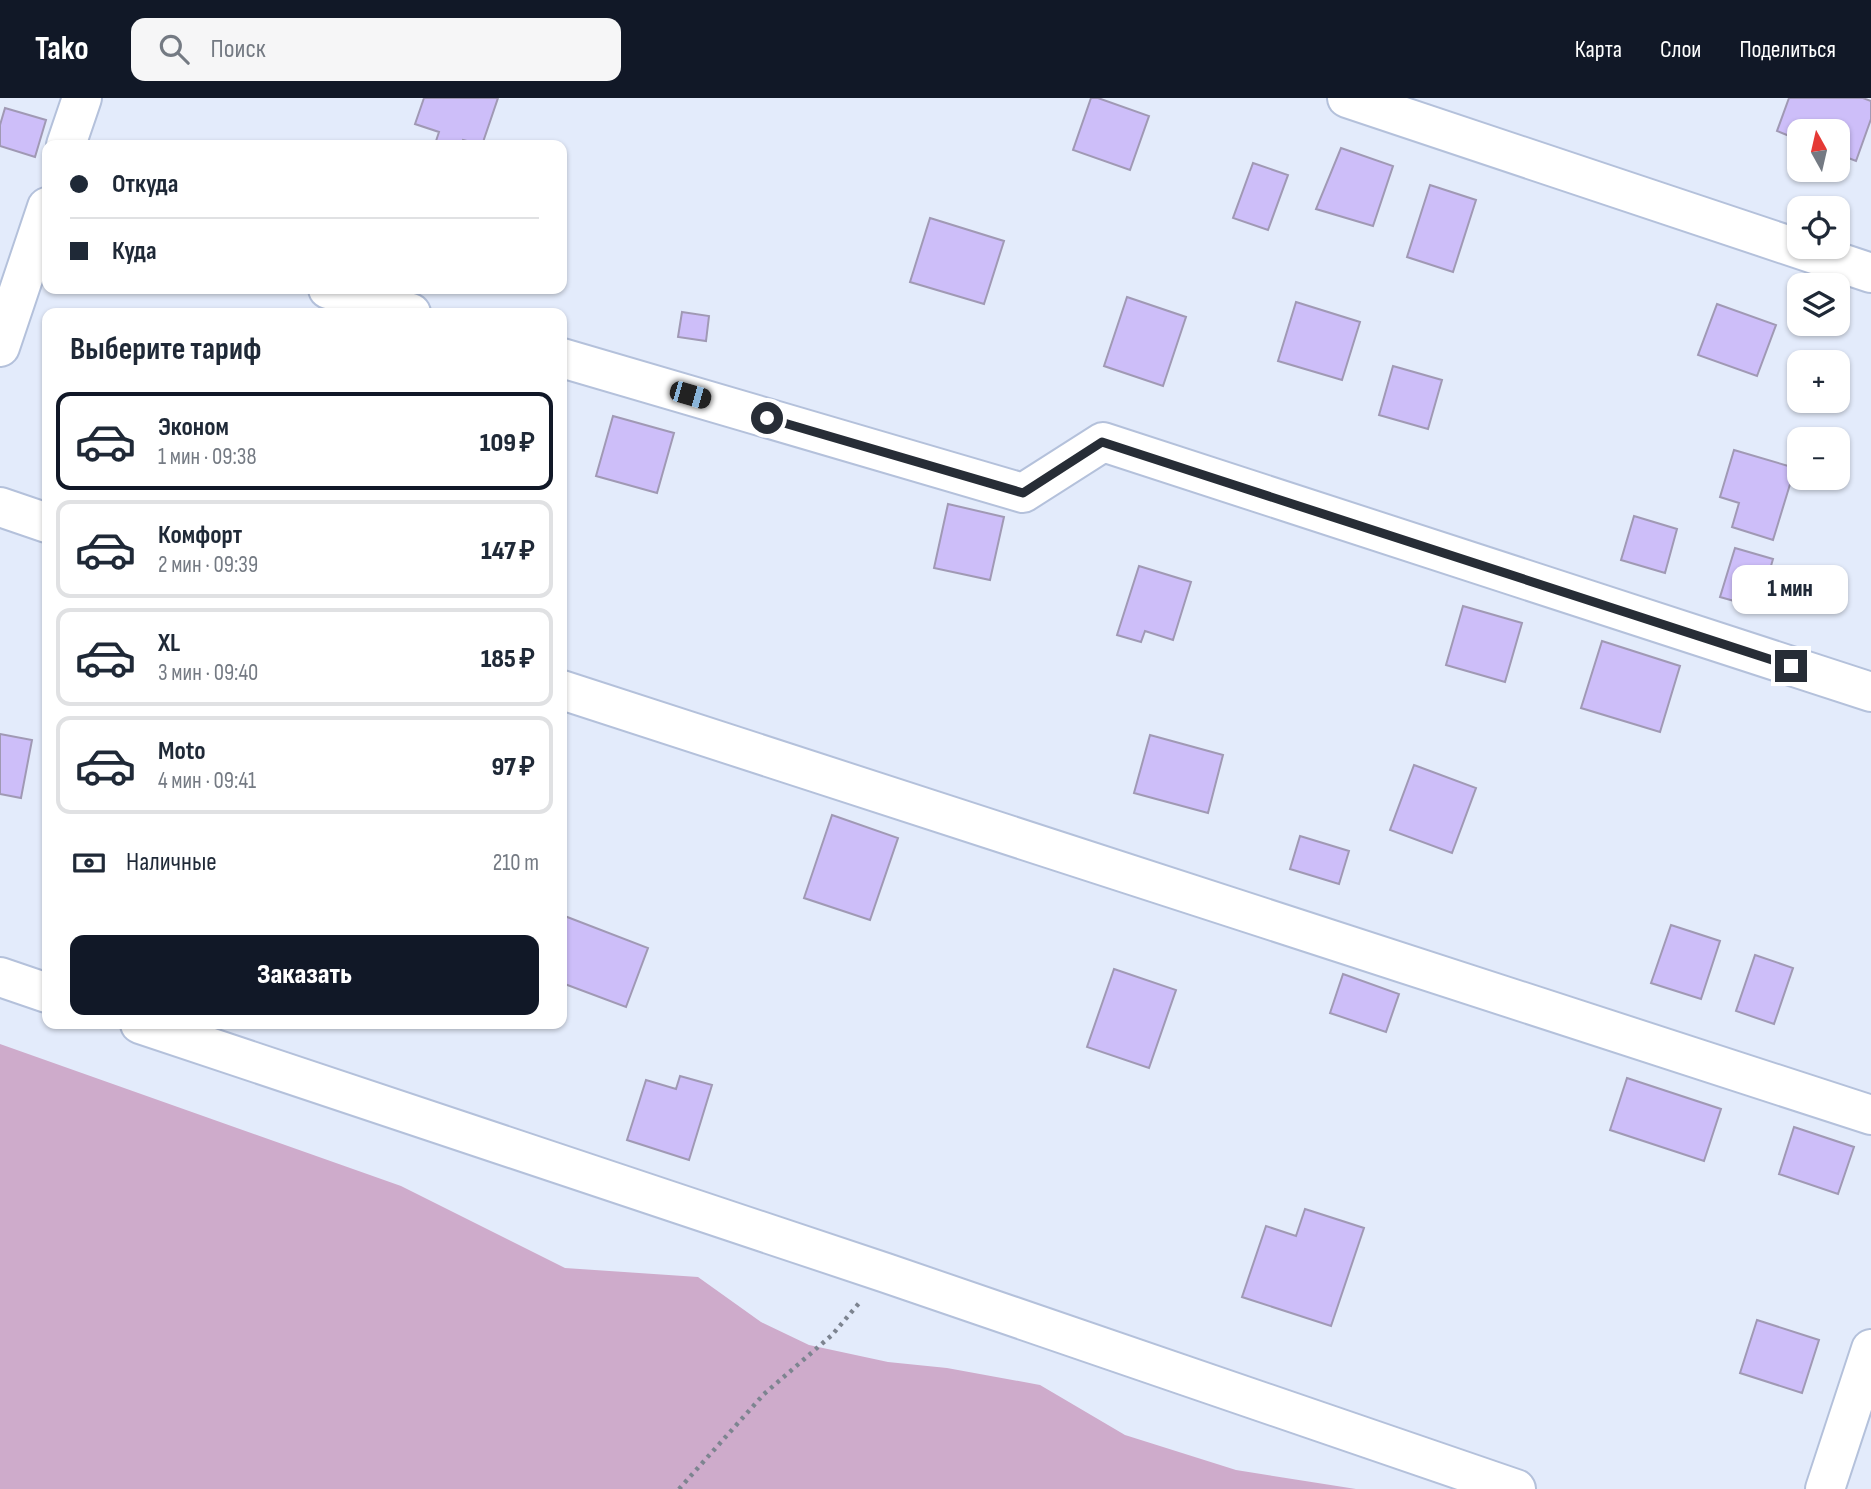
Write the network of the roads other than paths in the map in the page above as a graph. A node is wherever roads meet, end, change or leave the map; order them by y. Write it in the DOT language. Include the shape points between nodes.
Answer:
graph roads {
  1 [pos="1347,98"];
  2 [pos="71,101"];
  3 [pos="1424,110"];
  4 [pos="67,140"];
  5 [pos="42,222"];
  6 [pos="1871,272"];
  7 [pos="345,294"];
  8 [pos="394,308"];
  9 [pos="0,347"];
  10 [pos="567,359"];
  11 [pos="0,507"];
  12 [pos="42,521"];
  13 [pos="567,692"];
  14 [pos="1871,692"];
  15 [pos="0,977"];
  16 [pos="42,991"];
  17 [pos="155,1029"];
  18 [pos="1871,1115"];
  19 [pos="1871,1349"];
  20 [pos="1516,1489"];
  21 [pos="1825,1489"];
  1 -- 3 [label="lane"];
  2 -- 4 [label="lane"];
  3 -- 6 [label="lane"];
  5 -- 9 [label="lane"];
  7 -- 8 [label="lane"];
  10 -- 14 [label="lane" via="1023,493 1102,442"];
  11 -- 12 [label="lane"];
  13 -- 18 [label="lane"];
  15 -- 16 [label="lane"];
  17 -- 20 [label="lane"];
  19 -- 21 [label="lane"];
}
